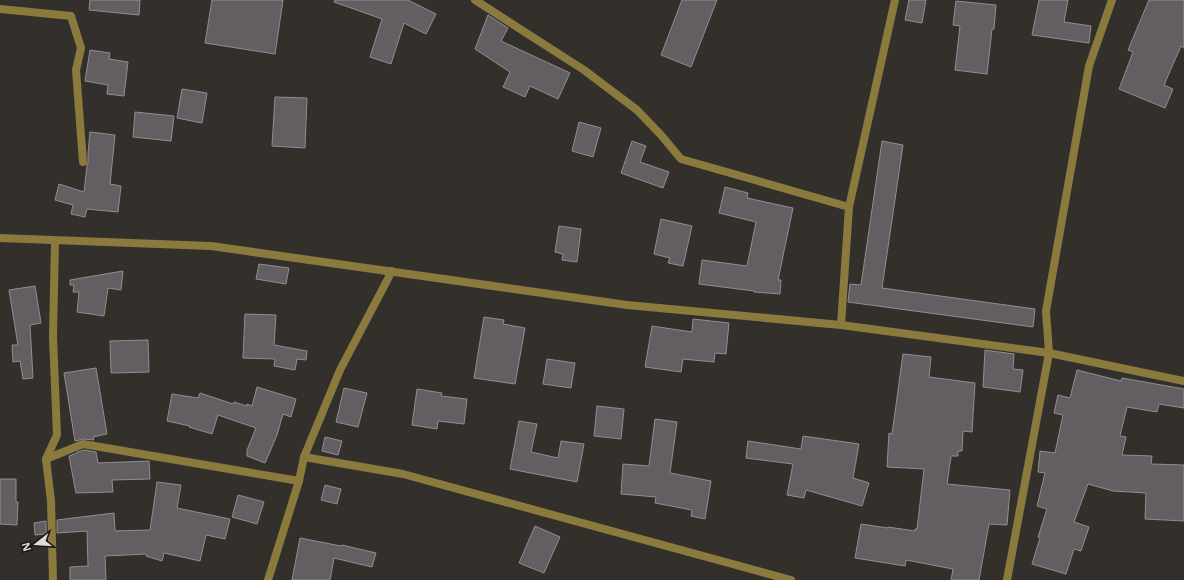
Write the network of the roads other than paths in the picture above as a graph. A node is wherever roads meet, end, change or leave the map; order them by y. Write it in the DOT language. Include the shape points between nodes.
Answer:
graph roads {
  1 [pos="475,0"];
  2 [pos="895,0"];
  3 [pos="1112,0"];
  4 [pos="0,9"];
  5 [pos="83,162"];
  6 [pos="849,207"];
  7 [pos="0,238"];
  8 [pos="55,241"];
  9 [pos="392,271"];
  10 [pos="841,325"];
  11 [pos="1049,353"];
  12 [pos="1184,381"];
  13 [pos="304,457"];
  14 [pos="46,459"];
  15 [pos="299,481"];
  16 [pos="53,580"];
  17 [pos="268,580"];
  18 [pos="791,580"];
  19 [pos="1007,580"];
  1 -- 6 [label="street" via="584,70 637,110 681,159"];
  2 -- 6 [label="street"];
  3 -- 11 [label="street" via="1089,66 1046,311"];
  4 -- 5 [label="street" via="71,16 81,48 76,70"];
  6 -- 10 [label="street"];
  7 -- 8 [label="street"];
  8 -- 9 [label="street" via="211,246"];
  8 -- 14 [label="street" via="53,337 57,435"];
  9 -- 10 [label="street" via="627,305"];
  9 -- 13 [label="street" via="340,370"];
  10 -- 11 [label="street"];
  11 -- 12 [label="street"];
  11 -- 19 [label="street"];
  13 -- 15 [label="street"];
  13 -- 18 [label="street" via="403,474"];
  14 -- 15 [label="street" via="83,444"];
  14 -- 16 [label="street" via="51,502"];
  15 -- 17 [label="street"];
}
